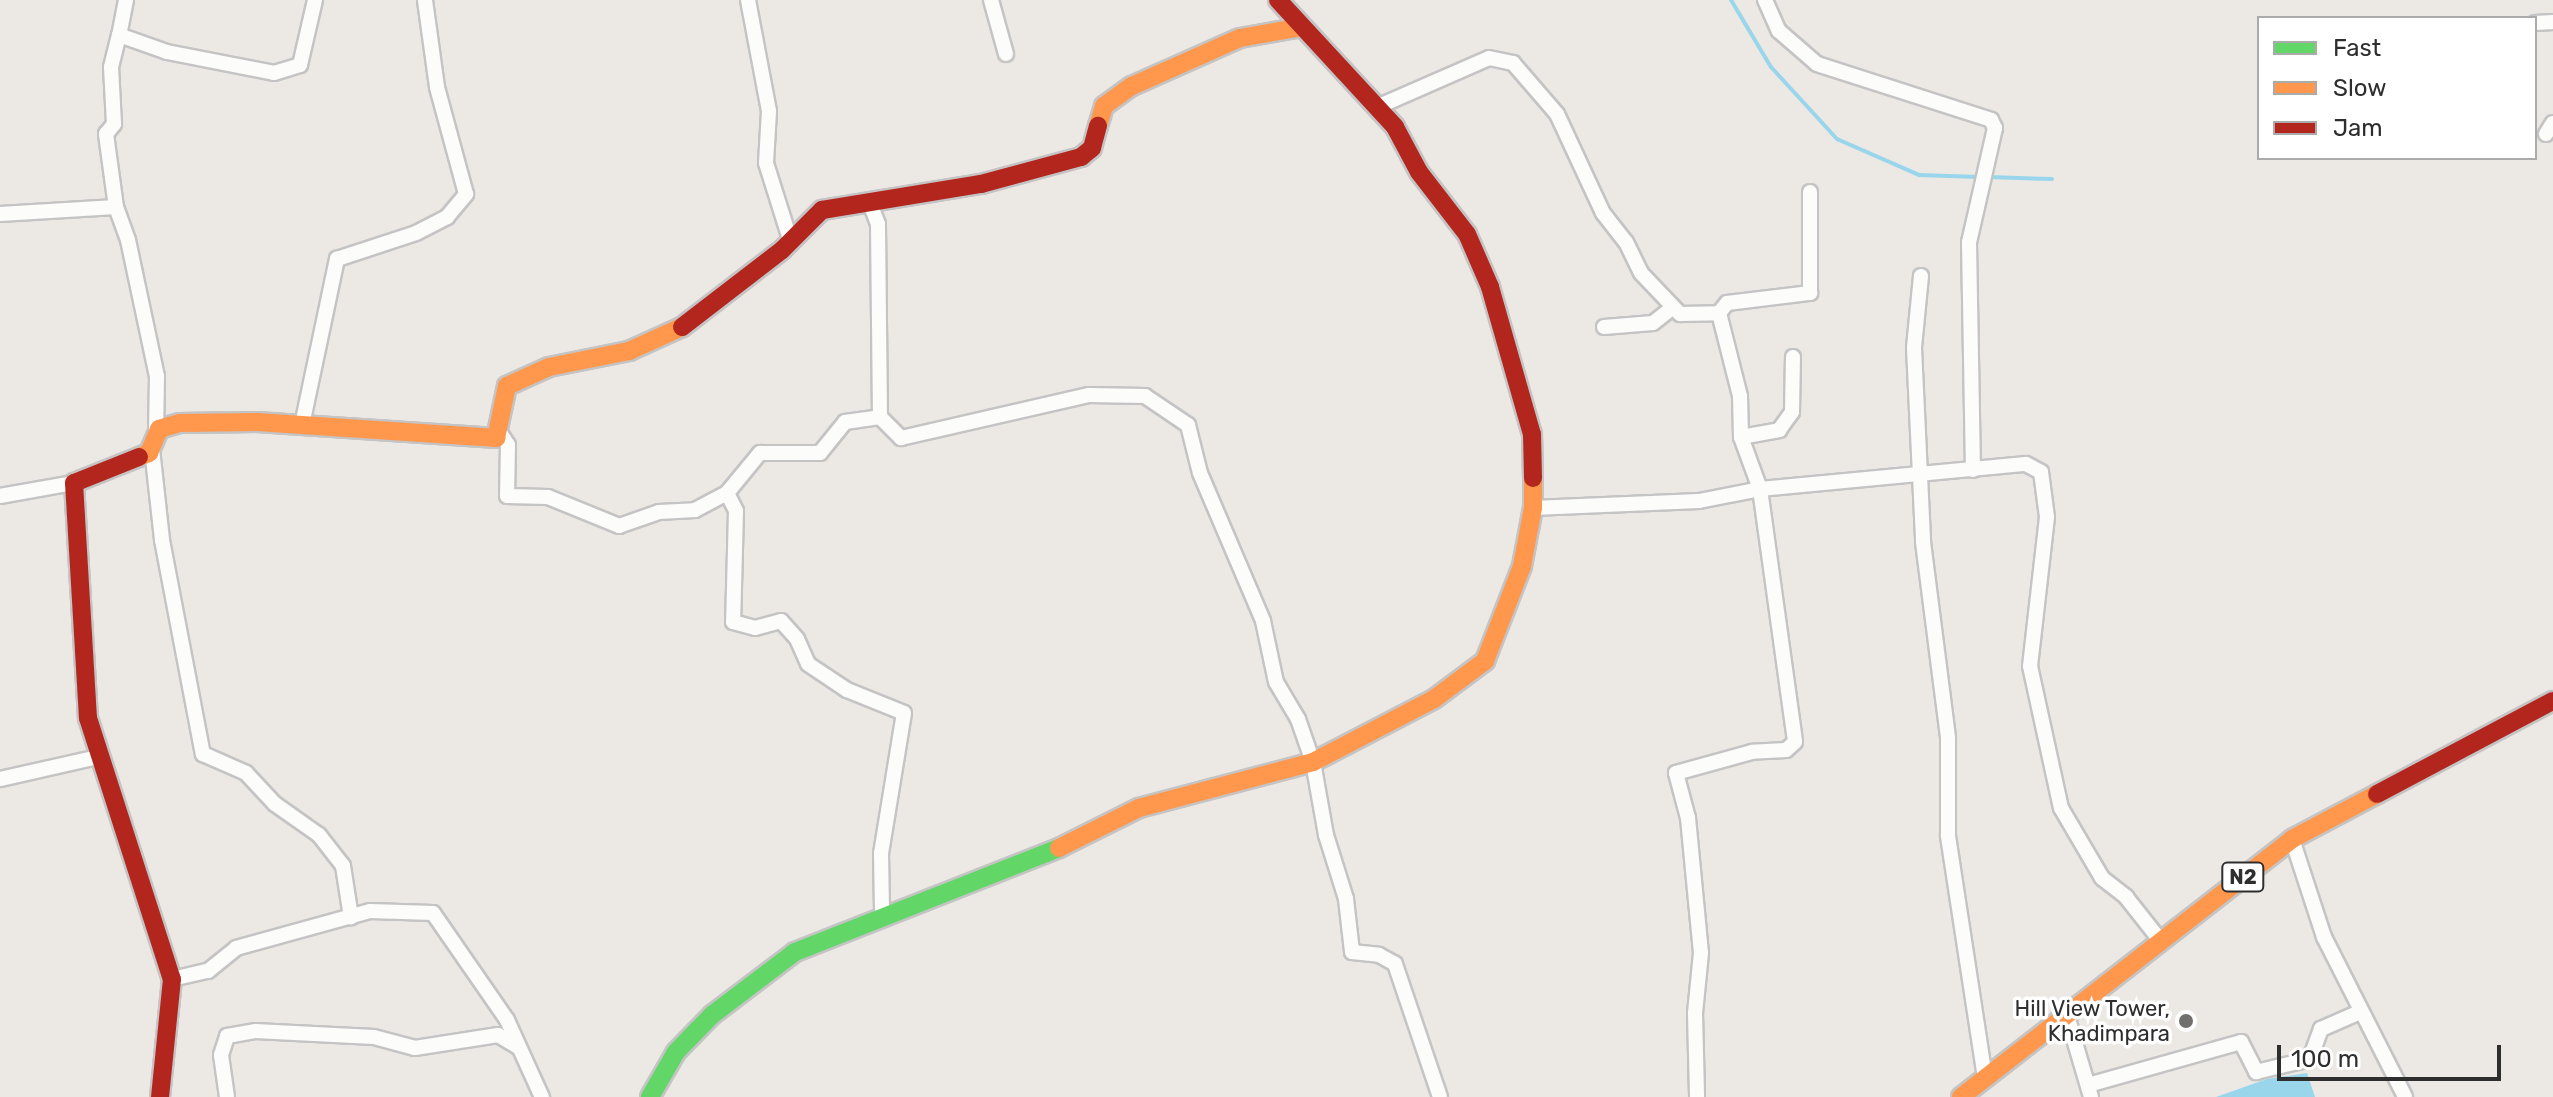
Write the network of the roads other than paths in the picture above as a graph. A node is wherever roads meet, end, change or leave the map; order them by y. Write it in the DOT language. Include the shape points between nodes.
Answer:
graph roads {
  1 [pos="126,0"];
  2 [pos="315,0"];
  3 [pos="425,0"];
  4 [pos="748,0"];
  5 [pos="991,0"];
  6 [pos="1278,0"];
  7 [pos="1765,0"];
  8 [pos="1301,27"];
  9 [pos="119,35"];
  10 [pos="1006,54"];
  11 [pos="1377,107"];
  12 [pos="1810,192"];
  13 [pos="869,201"];
  14 [pos="116,207"];
  15 [pos="0,214"];
  16 [pos="790,239"];
  17 [pos="1921,276"];
  18 [pos="1671,309"];
  19 [pos="1719,313"];
  20 [pos="1604,327"];
  21 [pos="1793,357"];
  22 [pos="880,417"];
  23 [pos="302,425"];
  24 [pos="500,433"];
  25 [pos="1741,437"];
  26 [pos="154,440"];
  27 [pos="1973,470"];
  28 [pos="1919,477"];
  29 [pos="74,483"];
  30 [pos="1760,489"];
  31 [pos="727,493"];
  32 [pos="0,496"];
  33 [pos="1533,508"];
  34 [pos="2553,701"];
  35 [pos="98,757"];
  36 [pos="1313,762"];
  37 [pos="0,779"];
  38 [pos="2292,839"];
  39 [pos="882,913"];
  40 [pos="351,917"];
  41 [pos="2160,940"];
  42 [pos="172,979"];
  43 [pos="2066,1012"];
  44 [pos="2360,1012"];
  45 [pos="518,1048"];
  46 [pos="1985,1078"];
  47 [pos="2089,1091"];
  48 [pos="160,1097"];
  49 [pos="227,1097"];
  50 [pos="542,1097"];
  51 [pos="650,1097"];
  52 [pos="1440,1097"];
  53 [pos="1697,1097"];
  54 [pos="1961,1097"];
  55 [pos="2405,1097"];
  1 -- 9 [label="street"];
  2 -- 9 [label="street" via="300,65 274,73 167,52"];
  3 -- 23 [label="street" via="463,203 416,233 337,259"];
  4 -- 16 [label="street" via="769,111 765,155"];
  5 -- 10 [label="street"];
  6 -- 8 [label="main road"];
  7 -- 27 [label="street" via="1779,31 1817,64 1991,120 1995,128 1969,242"];
  8 -- 11 [label="main road"];
  8 -- 13 [label="main road" via="1240,38 1125,90 1104,106 1092,148 1081,157 981,184"];
  9 -- 14 [label="street" via="111,67 114,124 106,134"];
  11 -- 18 [label="street" via="1489,58 1513,63 1557,114 1603,213"];
  11 -- 33 [label="main road" via="1467,234 1490,287 1532,434"];
  12 -- 19 [label="street" via="1810,293 1727,303"];
  13 -- 16 [label="main road" via="822,210"];
  13 -- 22 [label="street" via="879,238"];
  14 -- 15 [label="street"];
  14 -- 26 [label="street" via="157,376"];
  16 -- 24 [label="main road" via="676,331 629,351 549,367 507,386"];
  17 -- 28 [label="street" via="1914,348"];
  18 -- 19 [label="street"];
  18 -- 20 [label="street" via="1653,323"];
  19 -- 25 [label="street" via="1740,396"];
  21 -- 25 [label="street" via="1792,412 1779,430"];
  22 -- 31 [label="street" via="845,422 820,453 760,453"];
  22 -- 36 [label="street" via="901,438 1089,395 1145,396 1188,425 1200,473 1263,621 1276,682 1298,719"];
  23 -- 24 [label="main road" via="484,441"];
  23 -- 26 [label="main road" via="180,423"];
  24 -- 31 [label="street" via="508,445 507,496 548,497 619,526 659,512 695,510"];
  25 -- 30 [label="street"];
  26 -- 29 [label="main road"];
  26 -- 40 [label="street" via="162,540 203,754 246,773 275,804 319,835 343,866"];
  27 -- 28 [label="street"];
  27 -- 41 [label="street" via="2026,464 2041,472 2047,517 2030,666 2061,808 2102,878 2126,897"];
  28 -- 30 [label="street"];
  28 -- 46 [label="street" via="1926,583 1948,738 1948,836"];
  29 -- 32 [label="street"];
  29 -- 35 [label="main road" via="88,718"];
  30 -- 33 [label="street" via="1699,501"];
  30 -- 53 [label="street" via="1795,742 1786,750 1752,752 1676,773 1688,818 1701,953 1695,1013"];
  31 -- 39 [label="street" via="736,511 733,622 755,628 781,621 808,664 847,690 904,713 881,853"];
  33 -- 36 [label="main road" via="1522,566 1485,661 1434,699"];
  34 -- 38 [label="main road, N2"];
  35 -- 37 [label="street"];
  35 -- 42 [label="main road"];
  36 -- 39 [label="main road" via="1139,808 1044,855"];
  36 -- 52 [label="street" via="1326,835 1346,899 1352,952 1379,955 1395,964"];
  38 -- 41 [label="main road, N2"];
  38 -- 44 [label="street" via="2324,937"];
  39 -- 51 [label="main road" via="795,952 758,975 676,1052"];
  40 -- 42 [label="street" via="236,948 208,971"];
  40 -- 45 [label="street" via="370,911 433,913 507,1020"];
  41 -- 43 [label="main road, N2"];
  42 -- 48 [label="main road"];
  43 -- 46 [label="main road, N2"];
  43 -- 47 [label="street"];
  44 -- 47 [label="street" via="2321,1029 2310,1059 2256,1072 2241,1042 2157,1061"];
  44 -- 55 [label="street"];
  45 -- 49 [label="street" via="498,1035 415,1048 374,1037 255,1031 227,1036 221,1055"];
  45 -- 50 [label="street"];
  46 -- 54 [label="main road, N2"];
}
